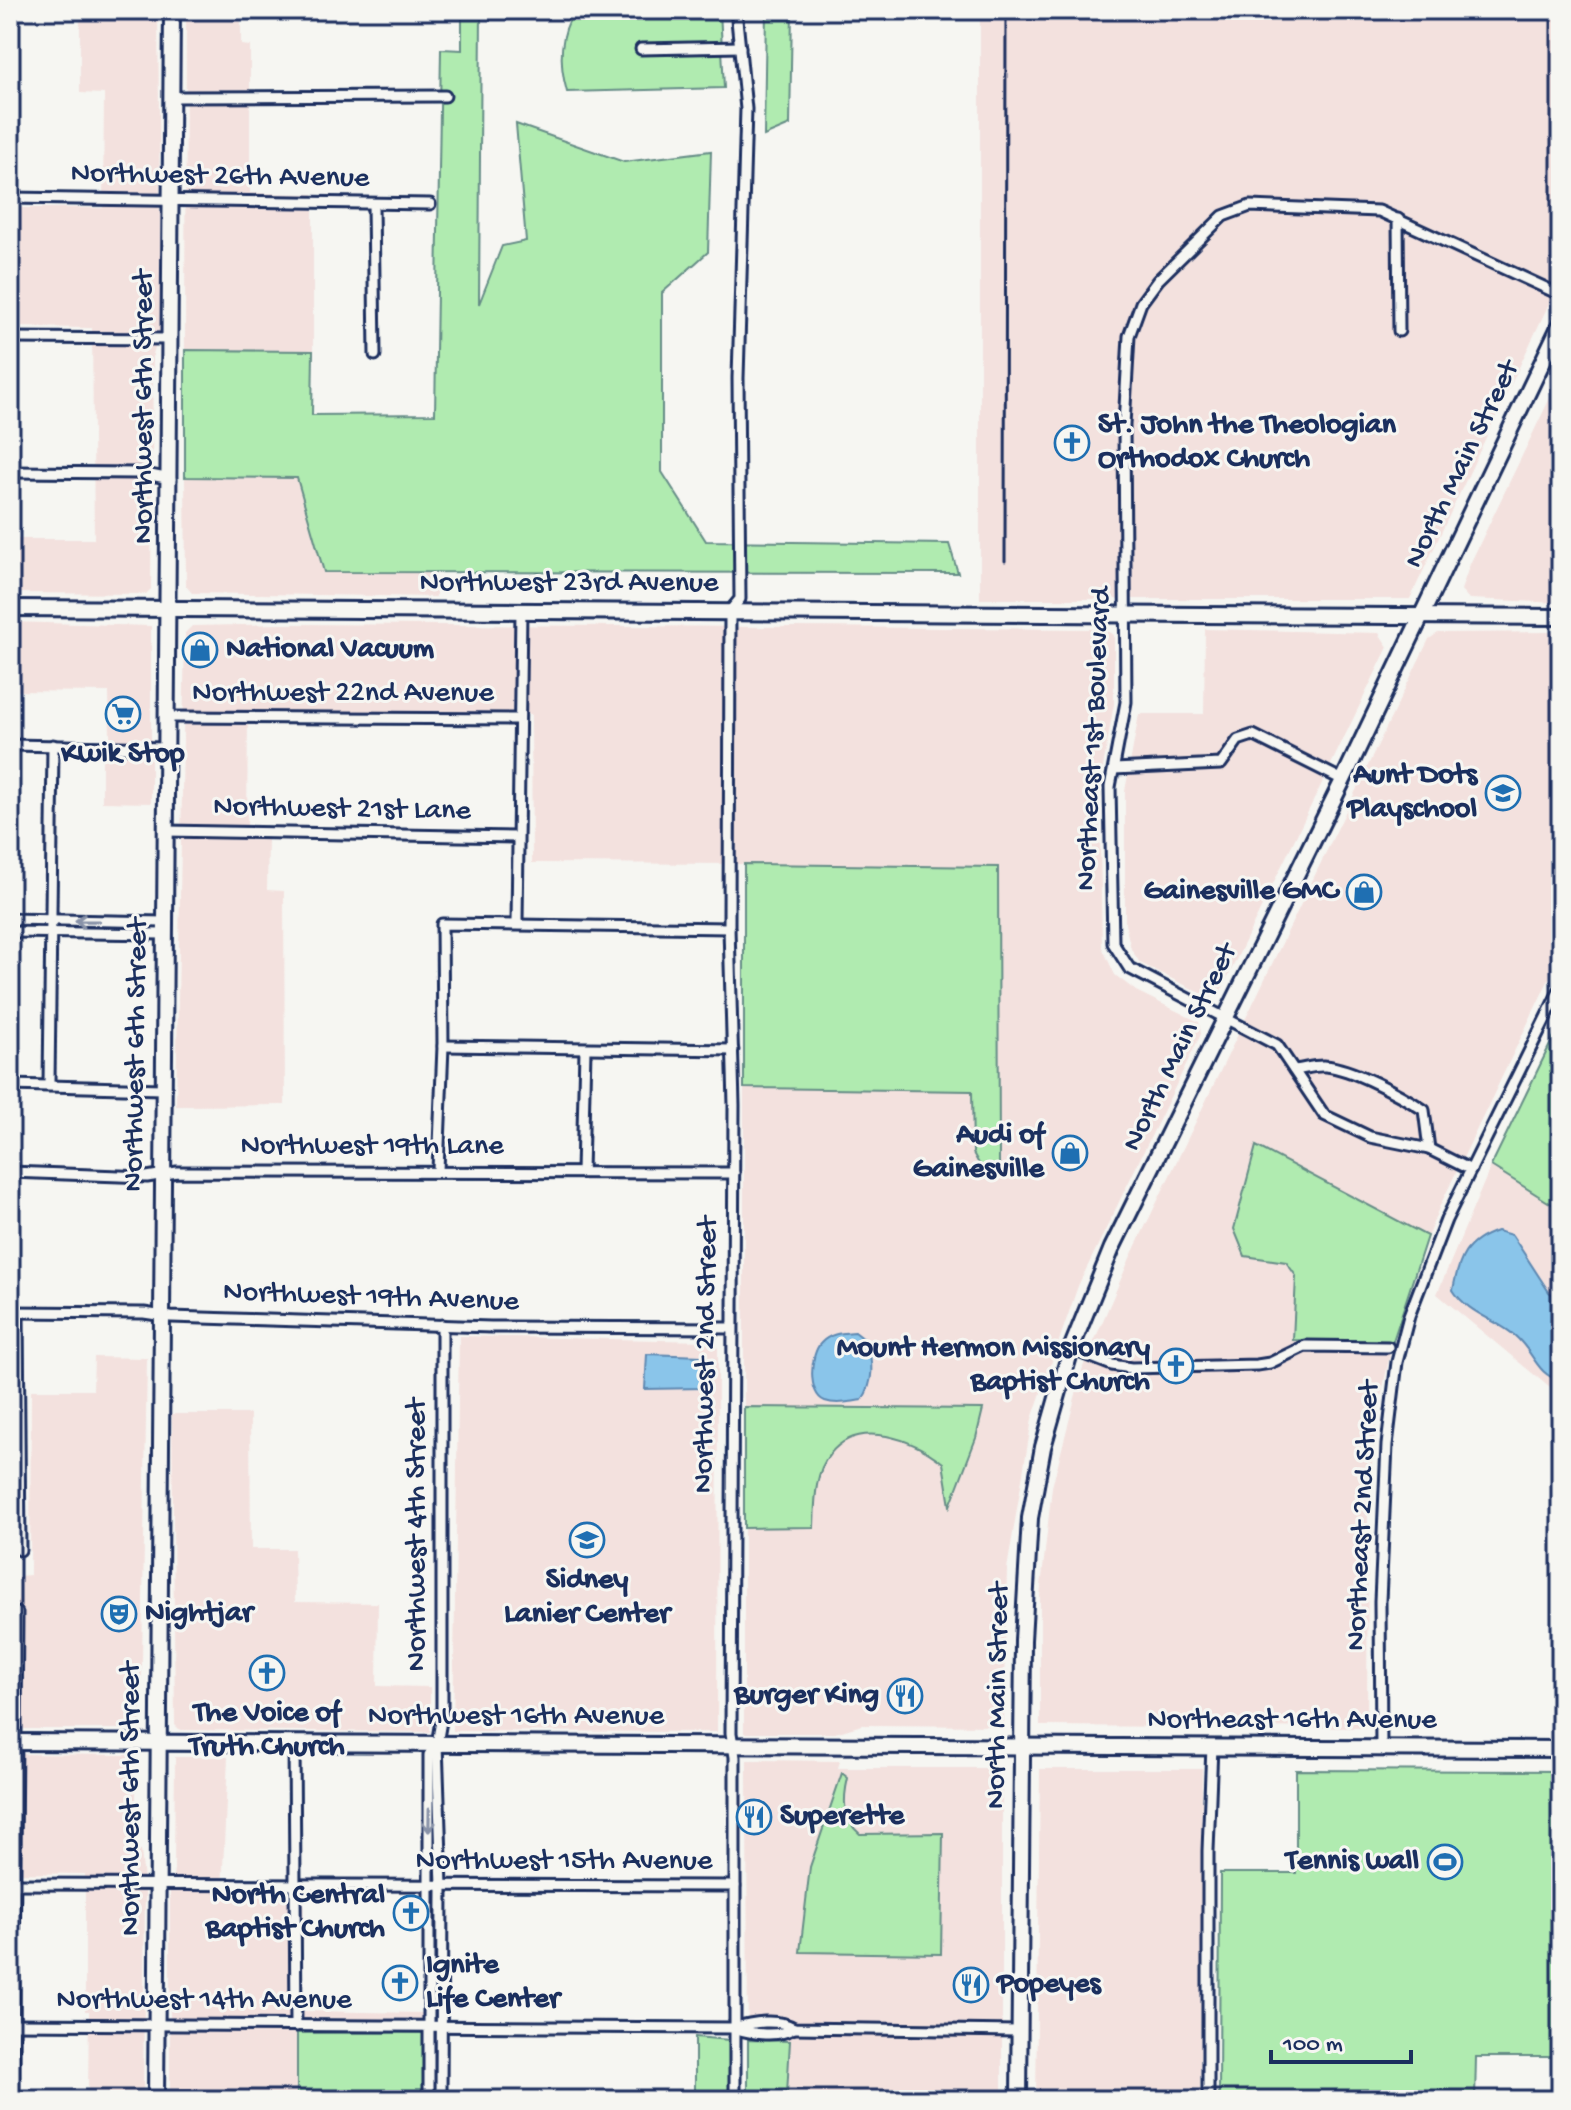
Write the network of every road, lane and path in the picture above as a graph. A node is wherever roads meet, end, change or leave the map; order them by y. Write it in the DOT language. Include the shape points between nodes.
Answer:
graph roads {
  1 [pos="172,10"];
  2 [pos="736,10"];
  3 [pos="740,47"];
  4 [pos="641,49"];
  5 [pos="445,96"];
  6 [pos="172,97"];
  7 [pos="10,198"];
  8 [pos="172,200"];
  9 [pos="373,204"];
  10 [pos="430,204"];
  11 [pos="1398,219"];
  12 [pos="1561,295"];
  13 [pos="1561,323"];
  14 [pos="1399,331"];
  15 [pos="10,338"];
  16 [pos="171,339"];
  17 [pos="375,355"];
  18 [pos="10,472"];
  19 [pos="171,479"];
  20 [pos="10,608"];
  21 [pos="169,610"];
  22 [pos="521,610"];
  23 [pos="730,611"];
  24 [pos="1128,613"];
  25 [pos="1419,616"];
  26 [pos="1561,617"];
  27 [pos="167,717"];
  28 [pos="519,719"];
  29 [pos="10,745"];
  30 [pos="53,745"];
  31 [pos="167,748"];
  32 [pos="1114,769"];
  33 [pos="1343,780"];
  34 [pos="166,831"];
  35 [pos="516,837"];
  36 [pos="10,919"];
  37 [pos="50,920"];
  38 [pos="517,923"];
  39 [pos="164,928"];
  40 [pos="729,928"];
  41 [pos="10,932"];
  42 [pos="49,932"];
  43 [pos="1561,987"];
  44 [pos="1225,1018"];
  45 [pos="443,1046"];
  46 [pos="585,1049"];
  47 [pos="733,1050"];
  48 [pos="1294,1070"];
  49 [pos="49,1084"];
  50 [pos="10,1085"];
  51 [pos="162,1089"];
  52 [pos="1429,1149"];
  53 [pos="438,1170"];
  54 [pos="1471,1170"];
  55 [pos="10,1172"];
  56 [pos="582,1172"];
  57 [pos="734,1173"];
  58 [pos="161,1174"];
  59 [pos="14,1312"];
  60 [pos="160,1317"];
  61 [pos="442,1325"];
  62 [pos="731,1328"];
  63 [pos="1388,1347"];
  64 [pos="1071,1349"];
  65 [pos="20,1550"];
  66 [pos="17,1613"];
  67 [pos="14,1742"];
  68 [pos="294,1742"];
  69 [pos="158,1743"];
  70 [pos="732,1743"];
  71 [pos="437,1744"];
  72 [pos="1022,1744"];
  73 [pos="1212,1746"];
  74 [pos="1381,1748"];
  75 [pos="1561,1749"];
  76 [pos="13,1884"];
  77 [pos="157,1884"];
  78 [pos="295,1886"];
  79 [pos="428,1886"];
  80 [pos="442,1886"];
  81 [pos="735,1886"];
  82 [pos="12,2024"];
  83 [pos="157,2025"];
  84 [pos="429,2025"];
  85 [pos="441,2025"];
  86 [pos="296,2026"];
  87 [pos="734,2028"];
  88 [pos="1019,2031"];
  89 [pos="13,2100"];
  90 [pos="156,2100"];
  91 [pos="429,2100"];
  92 [pos="441,2100"];
  93 [pos="735,2100"];
  94 [pos="1019,2100"];
  95 [pos="1208,2100"];
  1 -- 6 [label="main road, Northwest 6th Street"];
  2 -- 3 [label="street, Northwest 2nd Street"];
  3 -- 4 [label="street"];
  3 -- 23 [label="street, Northwest 2nd Street" via="746,109 738,363 740,599"];
  5 -- 6 [label="street"];
  6 -- 8 [label="main road, Northwest 6th Street"];
  7 -- 8 [label="street, Northwest 26th Avenue"];
  8 -- 9 [label="street, Northwest 26th Avenue"];
  8 -- 16 [label="main road, Northwest 6th Street"];
  9 -- 10 [label="street, Northwest 26th Avenue"];
  9 -- 17 [label="street"];
  11 -- 12 [label="street, Northeast 1st Boulevard"];
  11 -- 14 [label="street"];
  11 -- 24 [label="street, Northeast 1st Boulevard" via="1379,211 1250,206 1223,216 1141,303 1129,336 1125,378"];
  13 -- 25 [label="main road, North Main Street"];
  15 -- 16 [label="street"];
  16 -- 19 [label="main road, Northwest 6th Street"];
  18 -- 19 [label="street" via="140,473"];
  19 -- 21 [label="main road, Northwest 6th Street"];
  20 -- 21 [label="main road, Northwest 23rd Avenue"];
  21 -- 22 [label="main road, Northwest 23rd Avenue"];
  21 -- 27 [label="main road, Northwest 6th Street"];
  22 -- 23 [label="main road, Northwest 23rd Avenue"];
  22 -- 28 [label="street"];
  23 -- 24 [label="main road, Northwest 23rd Avenue"];
  23 -- 40 [label="street, Northwest 2nd Street"];
  24 -- 25 [label="main road, Northwest 23rd Avenue"];
  24 -- 32 [label="street, Northeast 1st Boulevard" via="1126,702"];
  25 -- 26 [label="main road, Northwest 23rd Avenue"];
  25 -- 33 [label="main road, North Main Street"];
  27 -- 28 [label="street, Northwest 22nd Avenue"];
  27 -- 31 [label="main road, Northwest 6th Street"];
  28 -- 35 [label="street"];
  29 -- 30 [label="street, Northwest 22nd Avenue"];
  30 -- 31 [label="street, Northwest 22nd Avenue"];
  30 -- 37 [label="street"];
  31 -- 34 [label="main road, Northwest 6th Street"];
  32 -- 33 [label="street" via="1221,764 1238,740 1253,735"];
  32 -- 44 [label="street, Northeast 1st Boulevard" via="1113,943 1129,968"];
  33 -- 44 [label="main road, North Main Street"];
  34 -- 35 [label="street, Northwest 21st Lane"];
  34 -- 39 [label="main road, Northwest 6th Street"];
  35 -- 38 [label="street"];
  36 -- 37 [label="street"];
  39 -- 37 [label="street, one-way"];
  37 -- 42 [label="street"];
  38 -- 40 [label="street"];
  38 -- 45 [label="street" via="442,924"];
  39 -- 42 [label="street"];
  39 -- 51 [label="main road, Northwest 6th Street"];
  40 -- 47 [label="street, Northwest 2nd Street"];
  41 -- 42 [label="street"];
  42 -- 49 [label="street"];
  43 -- 54 [label="street, Northeast 2nd Street"];
  44 -- 48 [label="street, Northeast 1st Boulevard" via="1277,1045"];
  44 -- 64 [label="main road, North Main Street" via="1112,1248"];
  45 -- 46 [label="street"];
  45 -- 53 [label="street"];
  46 -- 47 [label="street"];
  46 -- 56 [label="street"];
  47 -- 57 [label="street, Northwest 2nd Street"];
  48 -- 52 [label="street, Northeast 1st Boulevard" via="1324,1115 1347,1128"];
  48 -- 52 [label="street" via="1323,1065 1341,1069 1408,1099 1424,1110"];
  49 -- 50 [label="street"];
  49 -- 51 [label="street"];
  51 -- 58 [label="main road, Northwest 6th Street"];
  52 -- 54 [label="street, Northeast 1st Boulevard"];
  53 -- 56 [label="street, Northwest 19th Lane"];
  53 -- 58 [label="street, Northwest 19th Lane"];
  54 -- 74 [label="street, Northeast 2nd Street" via="1427,1264 1397,1362 1385,1489"];
  55 -- 58 [label="street, Northwest 19th Lane"];
  56 -- 57 [label="street, Northwest 19th Lane"];
  57 -- 62 [label="street, Northwest 2nd Street"];
  58 -- 60 [label="main road, Northwest 6th Street"];
  59 -- 60 [label="street, Northwest 19th Avenue"];
  59 -- 65 [label="street"];
  60 -- 61 [label="street, Northwest 19th Avenue"];
  60 -- 69 [label="main road, Northwest 6th Street"];
  61 -- 62 [label="street, Northwest 19th Avenue"];
  61 -- 71 [label="street, Northwest 4th Street" via="442,1715"];
  62 -- 70 [label="street, Northwest 2nd Street"];
  63 -- 64 [label="street" via="1305,1346 1257,1365 1131,1368"];
  64 -- 72 [label="main road, North Main Street" via="1043,1447 1030,1518"];
  66 -- 67 [label="street"];
  67 -- 69 [label="main road, Northwest 16th Avenue"];
  67 -- 76 [label="street"];
  68 -- 69 [label="main road, Northwest 16th Avenue"];
  68 -- 71 [label="main road, Northwest 16th Avenue"];
  68 -- 78 [label="street"];
  69 -- 77 [label="main road, Northwest 6th Street"];
  70 -- 71 [label="main road, Northwest 16th Avenue"];
  70 -- 72 [label="main road, Northwest 16th Avenue"];
  70 -- 81 [label="street, Northwest 2nd Street"];
  71 -- 79 [label="street, Northwest 4th Street, one-way" via="429,1755"];
  71 -- 80 [label="street, Northwest 4th Street"];
  72 -- 73 [label="main road, Northeast 16th Avenue"];
  72 -- 88 [label="main road, North Main Street"];
  73 -- 74 [label="main road, Northeast 16th Avenue"];
  73 -- 95 [label="street"];
  74 -- 75 [label="main road, Northeast 16th Avenue"];
  76 -- 77 [label="street, Northwest 15th Avenue"];
  76 -- 82 [label="street"];
  77 -- 78 [label="street, Northwest 15th Avenue"];
  77 -- 83 [label="main road, Northwest 6th Street"];
  78 -- 79 [label="street, Northwest 15th Avenue"];
  78 -- 86 [label="street"];
  79 -- 80 [label="street, Northwest 15th Avenue"];
  79 -- 84 [label="street, Northwest 4th Street"];
  80 -- 81 [label="street, Northwest 15th Avenue"];
  80 -- 85 [label="street, Northwest 4th Street"];
  81 -- 87 [label="street, Northwest 2nd Street"];
  82 -- 83 [label="street, Northwest 14th Avenue"];
  82 -- 89 [label="street"];
  83 -- 86 [label="street, Northwest 14th Avenue"];
  83 -- 90 [label="main road, Northwest 6th Street"];
  84 -- 85 [label="street, Northwest 14th Avenue"];
  84 -- 86 [label="street, Northwest 14th Avenue"];
  84 -- 91 [label="street, Northwest 4th Street"];
  85 -- 87 [label="street, Northwest 14th Avenue"];
  85 -- 92 [label="street, Northwest 4th Street"];
  87 -- 88 [label="street, Northwest 14th Avenue" via="787,2023 794,2028"];
  87 -- 93 [label="street, Northwest 2nd Street"];
  88 -- 94 [label="main road, North Main Street"];
}
